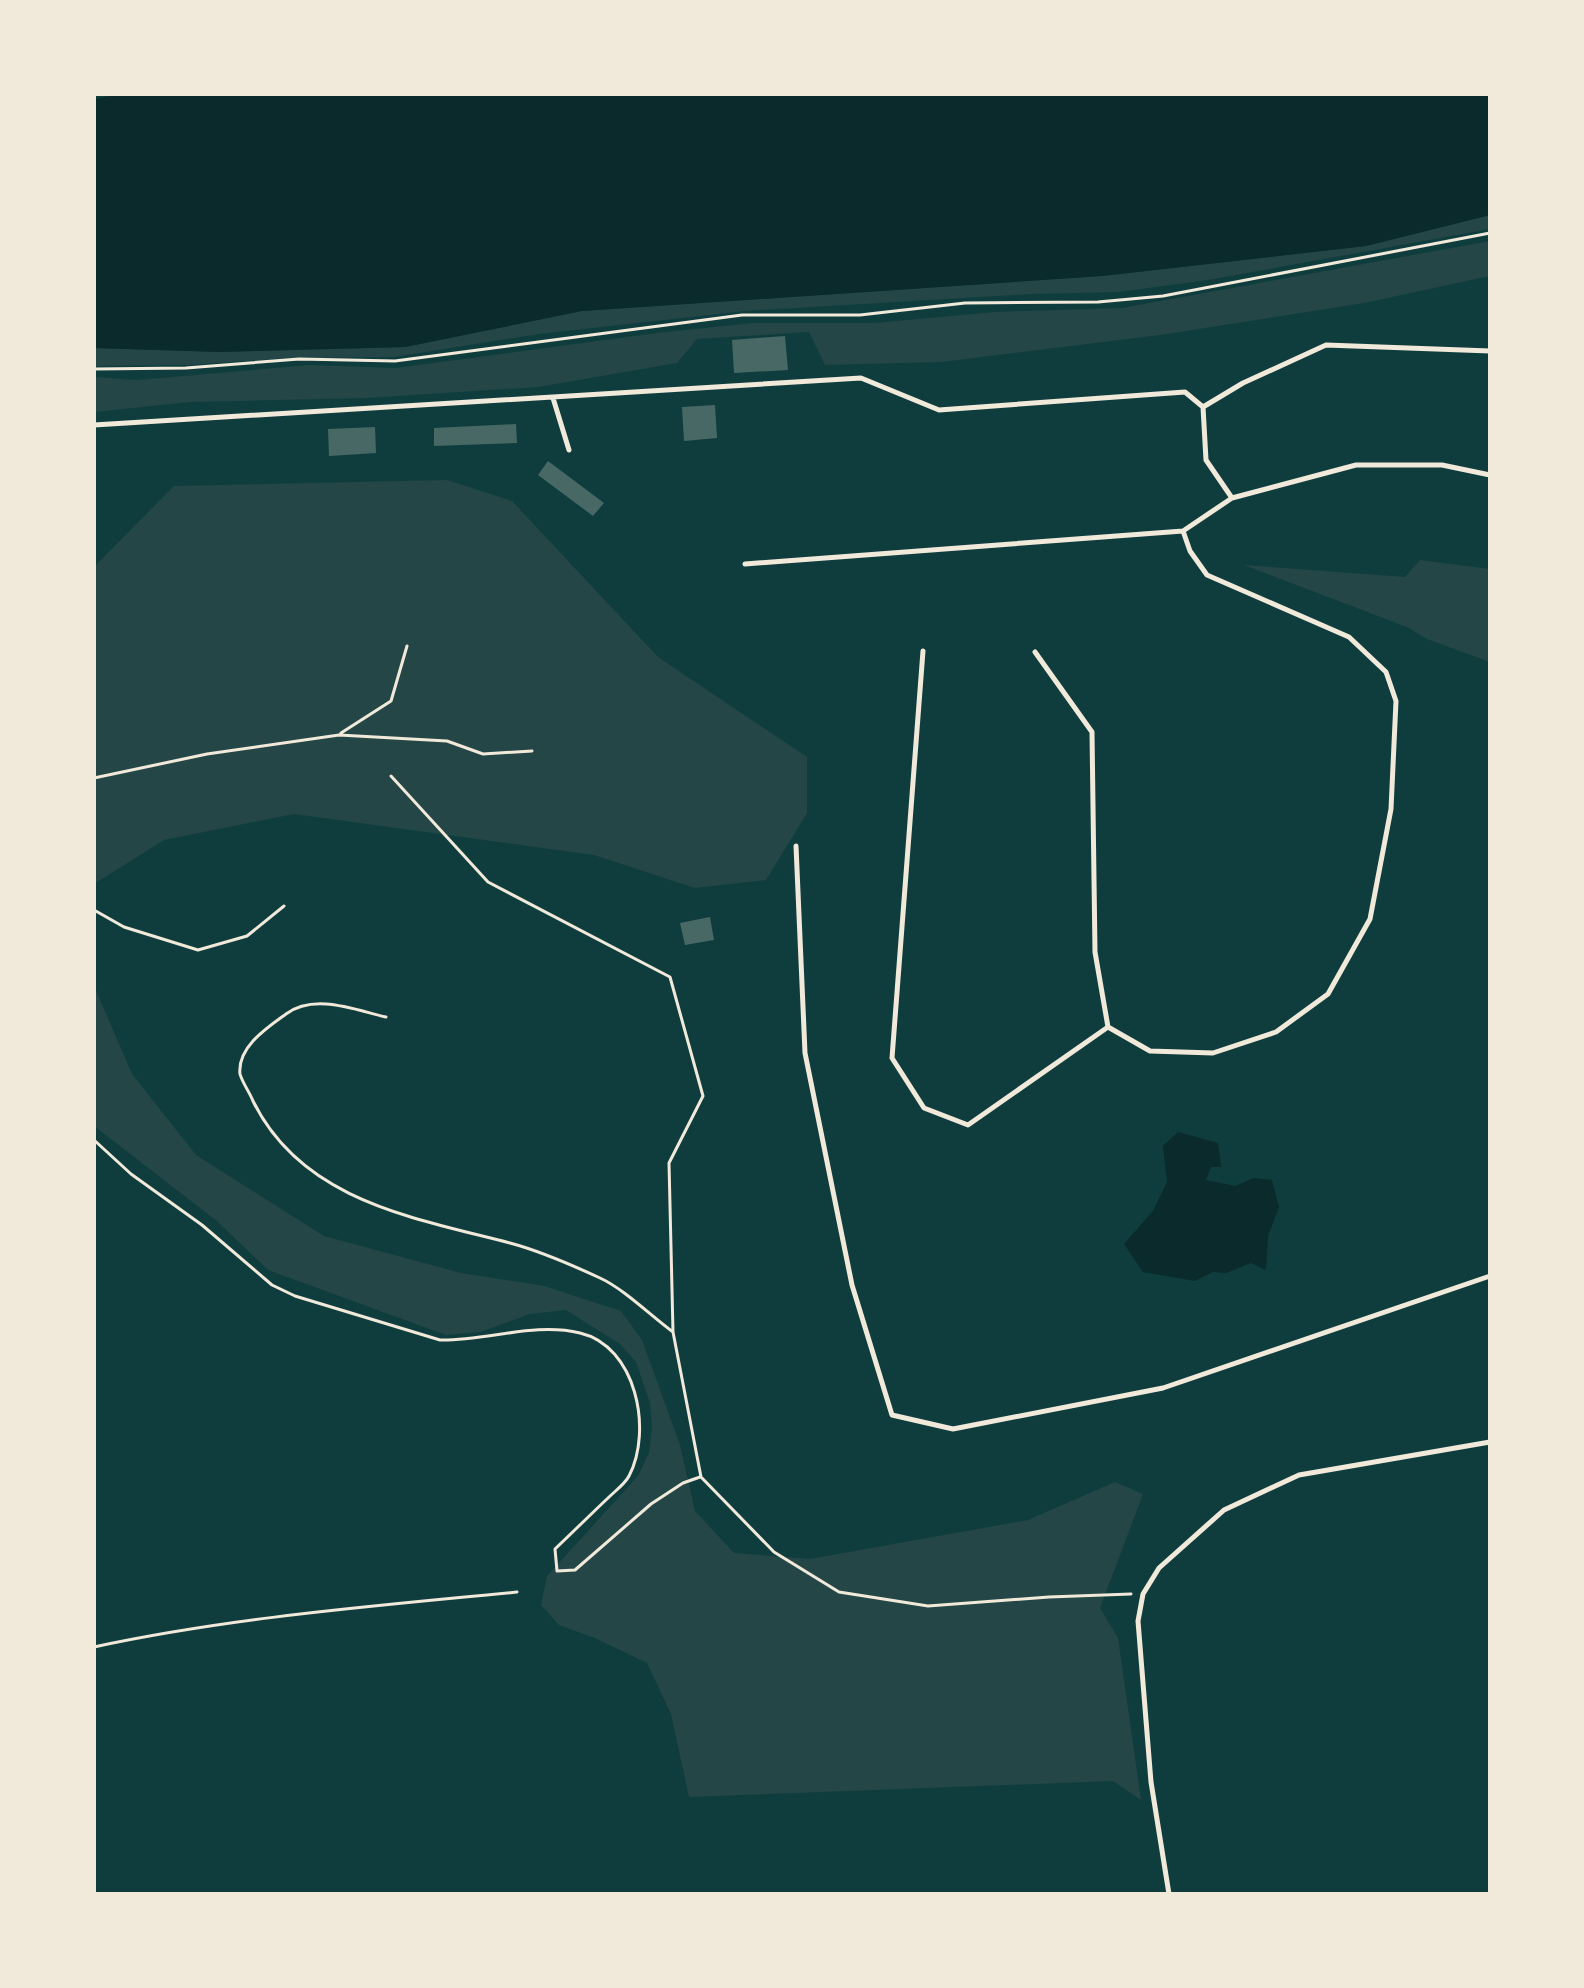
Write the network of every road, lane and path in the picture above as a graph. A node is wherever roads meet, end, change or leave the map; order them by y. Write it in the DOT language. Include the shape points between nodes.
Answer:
graph roads {
  1 [pos="1490,233"];
  2 [pos="1490,351"];
  3 [pos="94,369"];
  4 [pos="553,398"];
  5 [pos="1203,407"];
  6 [pos="94,425"];
  7 [pos="569,450"];
  8 [pos="1490,475"];
  9 [pos="1232,498"];
  10 [pos="1183,531"];
  11 [pos="745,564"];
  12 [pos="407,646"];
  13 [pos="923,651"];
  14 [pos="1035,652"];
  15 [pos="339,735"];
  16 [pos="532,751"];
  17 [pos="391,776"];
  18 [pos="94,778"];
  19 [pos="796,846"];
  20 [pos="284,906"];
  21 [pos="94,910"];
  22 [pos="386,1017"];
  23 [pos="1108,1027"];
  24 [pos="94,1140"];
  25 [pos="1490,1276"];
  26 [pos="673,1332"];
  27 [pos="1490,1442"];
  28 [pos="701,1477"];
  29 [pos="517,1592"];
  30 [pos="1143,1594"];
  31 [pos="94,1647"];
  32 [pos="1169,1894"];
  1 -- 3 [label="path" via="1163,296 965,303 860,315 742,315 395,361 299,359"];
  2 -- 5 [label="lane" via="1326,345"];
  4 -- 5 [label="lane" via="861,378 939,410 1185,392"];
  4 -- 6 [label="lane"];
  4 -- 7 [label="lane"];
  5 -- 9 [label="lane" via="1206,460"];
  8 -- 9 [label="lane" via="1442,465 1356,465"];
  9 -- 10 [label="lane"];
  10 -- 11 [label="lane"];
  10 -- 23 [label="lane" via="1207,575 1349,637 1386,672 1396,701 1391,809 1370,919 1328,994 1276,1032 1213,1053 1150,1051"];
  12 -- 15 [label="path" via="391,701"];
  13 -- 23 [label="lane" via="892,1058 924,1108 968,1125"];
  14 -- 23 [label="lane" via="1092,732 1095,952"];
  15 -- 16 [label="path" via="447,741 483,754"];
  15 -- 18 [label="path" via="207,754"];
  17 -- 26 [label="path" via="488,882 670,977 703,1096 669,1163"];
  19 -- 25 [label="lane" via="805,1053 852,1285 892,1415 953,1429 1163,1388"];
  20 -- 21 [label="path" via="247,936 198,950 124,927"];
  22 -- 26 [label="path" via="323,1003 290,1011 254,1039 240,1074 259,1113 285,1147 324,1180 367,1203 513,1244 604,1279"];
  24 -- 28 [label="path" via="272,1285 295,1296 440,1340 538,1329 580,1333 618,1359 639,1405 640,1446 629,1478 555,1549 557,1571 575,1570 651,1504"];
  26 -- 28 [label="path"];
  27 -- 30 [label="lane" via="1299,1475 1224,1510 1159,1568"];
  28 -- 30 [label="path" via="774,1552 839,1592 928,1606"];
  29 -- 31 [label="path" via="320,1611"];
  30 -- 32 [label="lane" via="1138,1621 1146,1737"];
}
